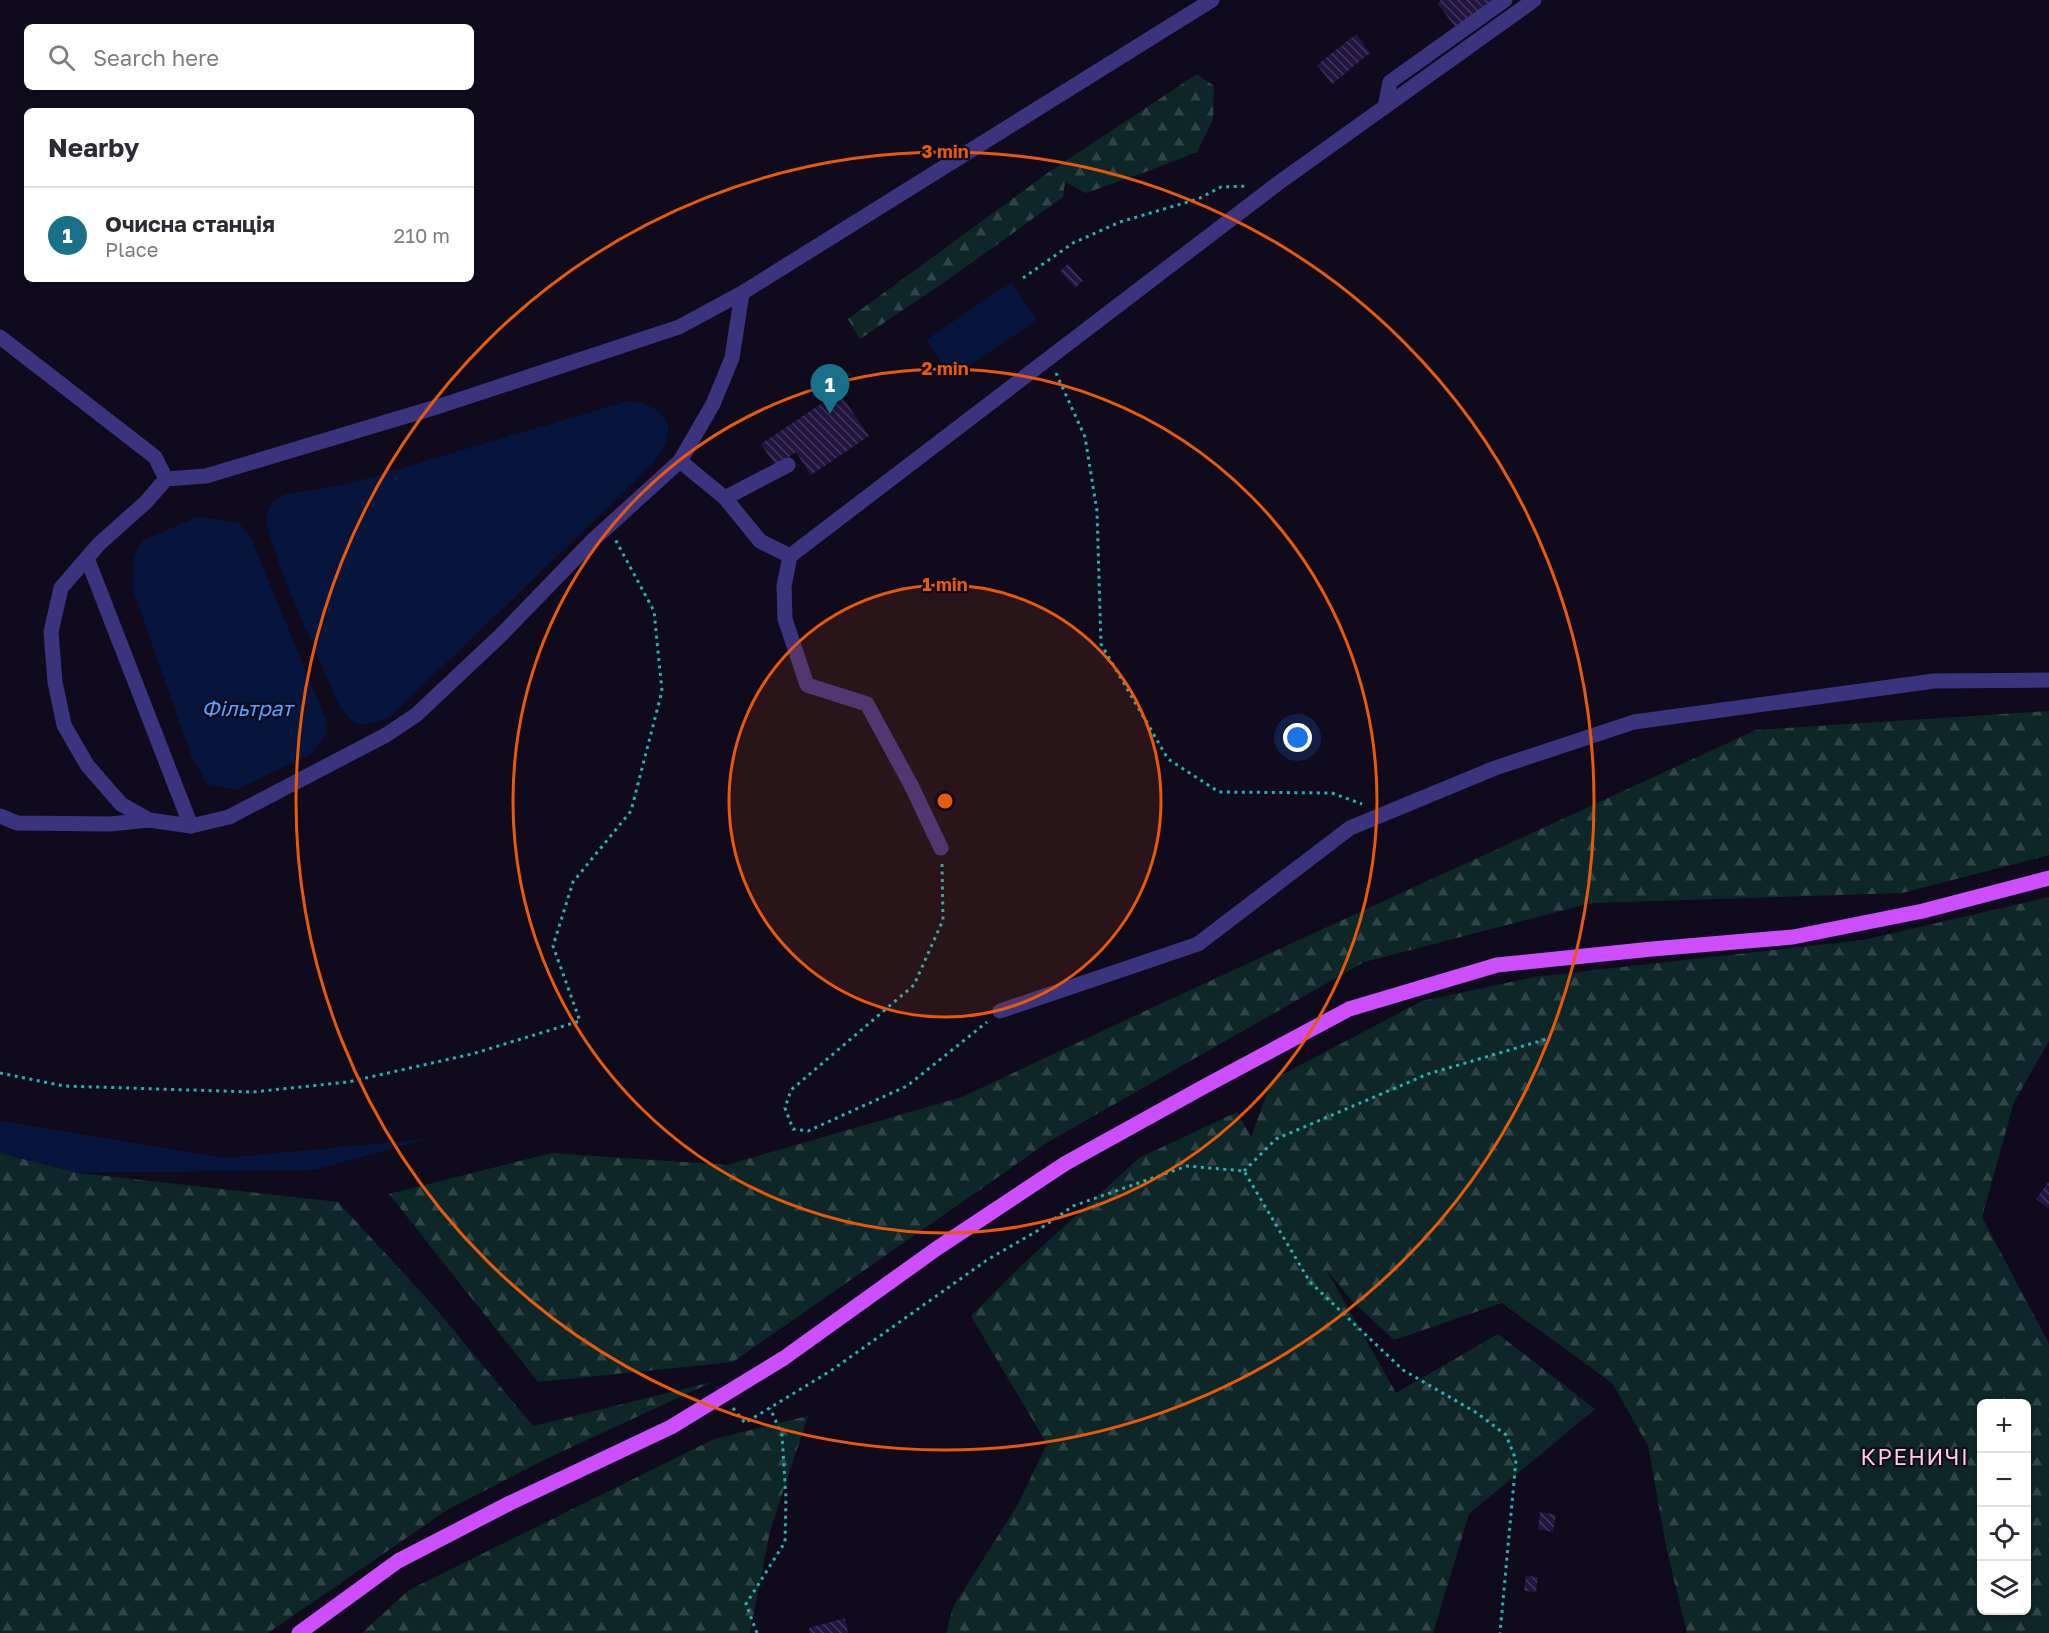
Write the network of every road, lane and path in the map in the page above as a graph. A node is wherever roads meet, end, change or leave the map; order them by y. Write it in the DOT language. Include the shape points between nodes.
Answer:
graph roads {
  1 [pos="1212,0"];
  2 [pos="1504,0"];
  3 [pos="1534,0"];
  4 [pos="1385,107"];
  5 [pos="1277,184"];
  6 [pos="1023,278"];
  7 [pos="742,293"];
  8 [pos="0,337"];
  9 [pos="1049,358"];
  10 [pos="680,461"];
  11 [pos="788,465"];
  12 [pos="166,479"];
  13 [pos="725,498"];
  14 [pos="608,527"];
  15 [pos="790,556"];
  16 [pos="87,558"];
  17 [pos="2049,680"];
  18 [pos="1386,813"];
  19 [pos="0,816"];
  20 [pos="149,820"];
  21 [pos="191,826"];
  22 [pos="941,848"];
  23 [pos="2049,878"];
  24 [pos="1000,1011"];
  25 [pos="1547,1039"];
  26 [pos="0,1073"];
  27 [pos="1244,1171"];
  28 [pos="722,1396"];
  29 [pos="770,1408"];
  30 [pos="299,1633"];
  31 [pos="757,1633"];
  32 [pos="1500,1633"];
  1 -- 7 [label="lane"];
  2 -- 4 [label="lane" via="1390,82"];
  3 -- 4 [label="lane"];
  4 -- 5 [label="lane"];
  5 -- 6 [label="path" via="1221,187 1198,199 1120,222 1073,243"];
  5 -- 9 [label="lane"];
  7 -- 10 [label="lane" via="732,358 713,404"];
  7 -- 12 [label="lane" via="679,327 443,405 206,476"];
  8 -- 12 [label="lane" via="155,457"];
  9 -- 15 [label="lane"];
  9 -- 18 [label="path" via="1085,437 1097,511 1101,644 1168,759 1219,792 1332,793"];
  10 -- 13 [label="lane"];
  10 -- 14 [label="lane"];
  11 -- 13 [label="lane"];
  12 -- 16 [label="lane"];
  13 -- 15 [label="lane" via="760,541"];
  14 -- 21 [label="lane" via="416,715 386,735 229,817"];
  14 -- 26 [label="path" via="654,611 662,691 631,811 573,882 553,946 580,1021 472,1054 348,1082 254,1092 64,1086"];
  15 -- 22 [label="lane" via="784,586 784,619 807,685 867,704 912,785"];
  16 -- 20 [label="lane" via="61,588 51,632 64,725 87,765 121,804"];
  16 -- 21 [label="lane"];
  17 -- 18 [label="lane" via="1934,681 1634,722 1495,768"];
  18 -- 24 [label="lane" via="1350,828 1198,944"];
  19 -- 20 [label="lane" via="16,823 110,824"];
  20 -- 21 [label="lane"];
  22 -- 24 [label="path" via="943,920 914,985 791,1090 785,1108 793,1129 808,1131 907,1086"];
  23 -- 28 [label="main road" via="1923,911 1793,937 1497,965 1349,1009 1066,1163 936,1249 784,1358"];
  25 -- 27 [label="path" via="1428,1074 1276,1139"];
  27 -- 29 [label="path" via="1187,1167 1073,1206"];
  27 -- 32 [label="path" via="1310,1282 1403,1370 1477,1413 1506,1435 1516,1460"];
  28 -- 29 [label="path" via="745,1423"];
  28 -- 30 [label="main road" via="671,1427 398,1561"];
  29 -- 31 [label="path" via="782,1435 785,1542 746,1604"];
}
